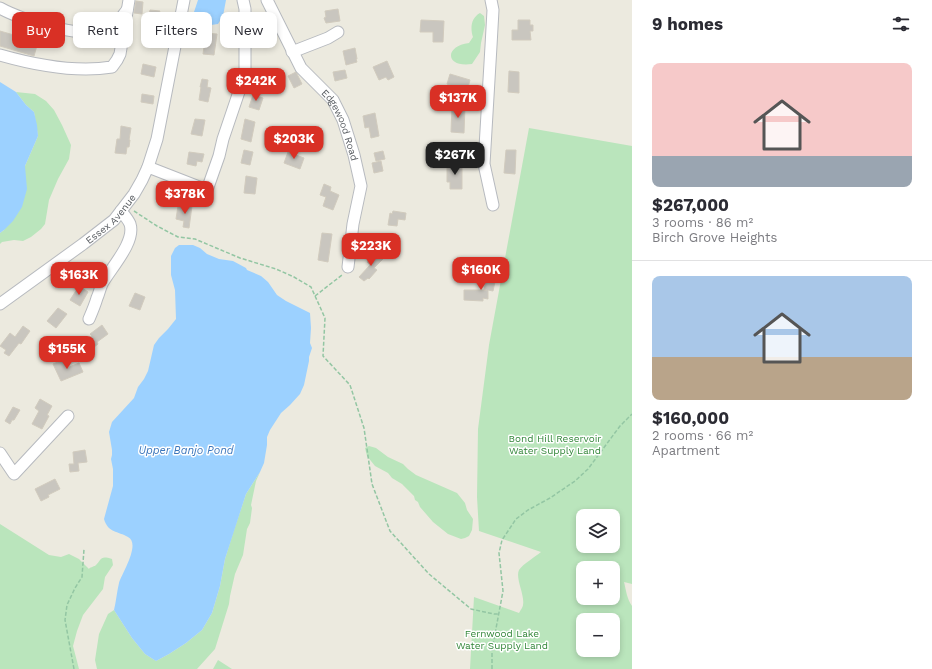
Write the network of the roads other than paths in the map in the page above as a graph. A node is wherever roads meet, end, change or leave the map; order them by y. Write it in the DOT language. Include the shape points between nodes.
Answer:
graph roads {
  1 [pos="184,0"];
  2 [pos="243,0"];
  3 [pos="267,0"];
  4 [pos="491,0"];
  5 [pos="128,5"];
  6 [pos="0,8"];
  7 [pos="338,32"];
  8 [pos="292,52"];
  9 [pos="0,55"];
  10 [pos="148,167"];
  11 [pos="493,205"];
  12 [pos="124,208"];
  13 [pos="348,267"];
  14 [pos="0,304"];
  15 [pos="89,318"];
  16 [pos="68,416"];
  17 [pos="0,453"];
  1 -- 10 [label="street, Essex Avenue" via="157,139"];
  2 -- 10 [label="street" via="245,74 207,190"];
  3 -- 8 [label="street, Edgewood Road"];
  4 -- 11 [label="street" via="493,10 484,164"];
  5 -- 6 [label="street" via="113,26 90,32 53,28"];
  5 -- 9 [label="street" via="120,54 112,67 54,67"];
  7 -- 8 [label="street"];
  8 -- 13 [label="street, Edgewood Road" via="301,68 333,100 343,120 354,155 361,186"];
  10 -- 12 [label="street, Essex Avenue"];
  12 -- 14 [label="street, Essex Avenue" via="114,220 83,244"];
  12 -- 15 [label="street" via="131,231 128,242 101,285"];
  16 -- 17 [label="street" via="14,474"];
}
